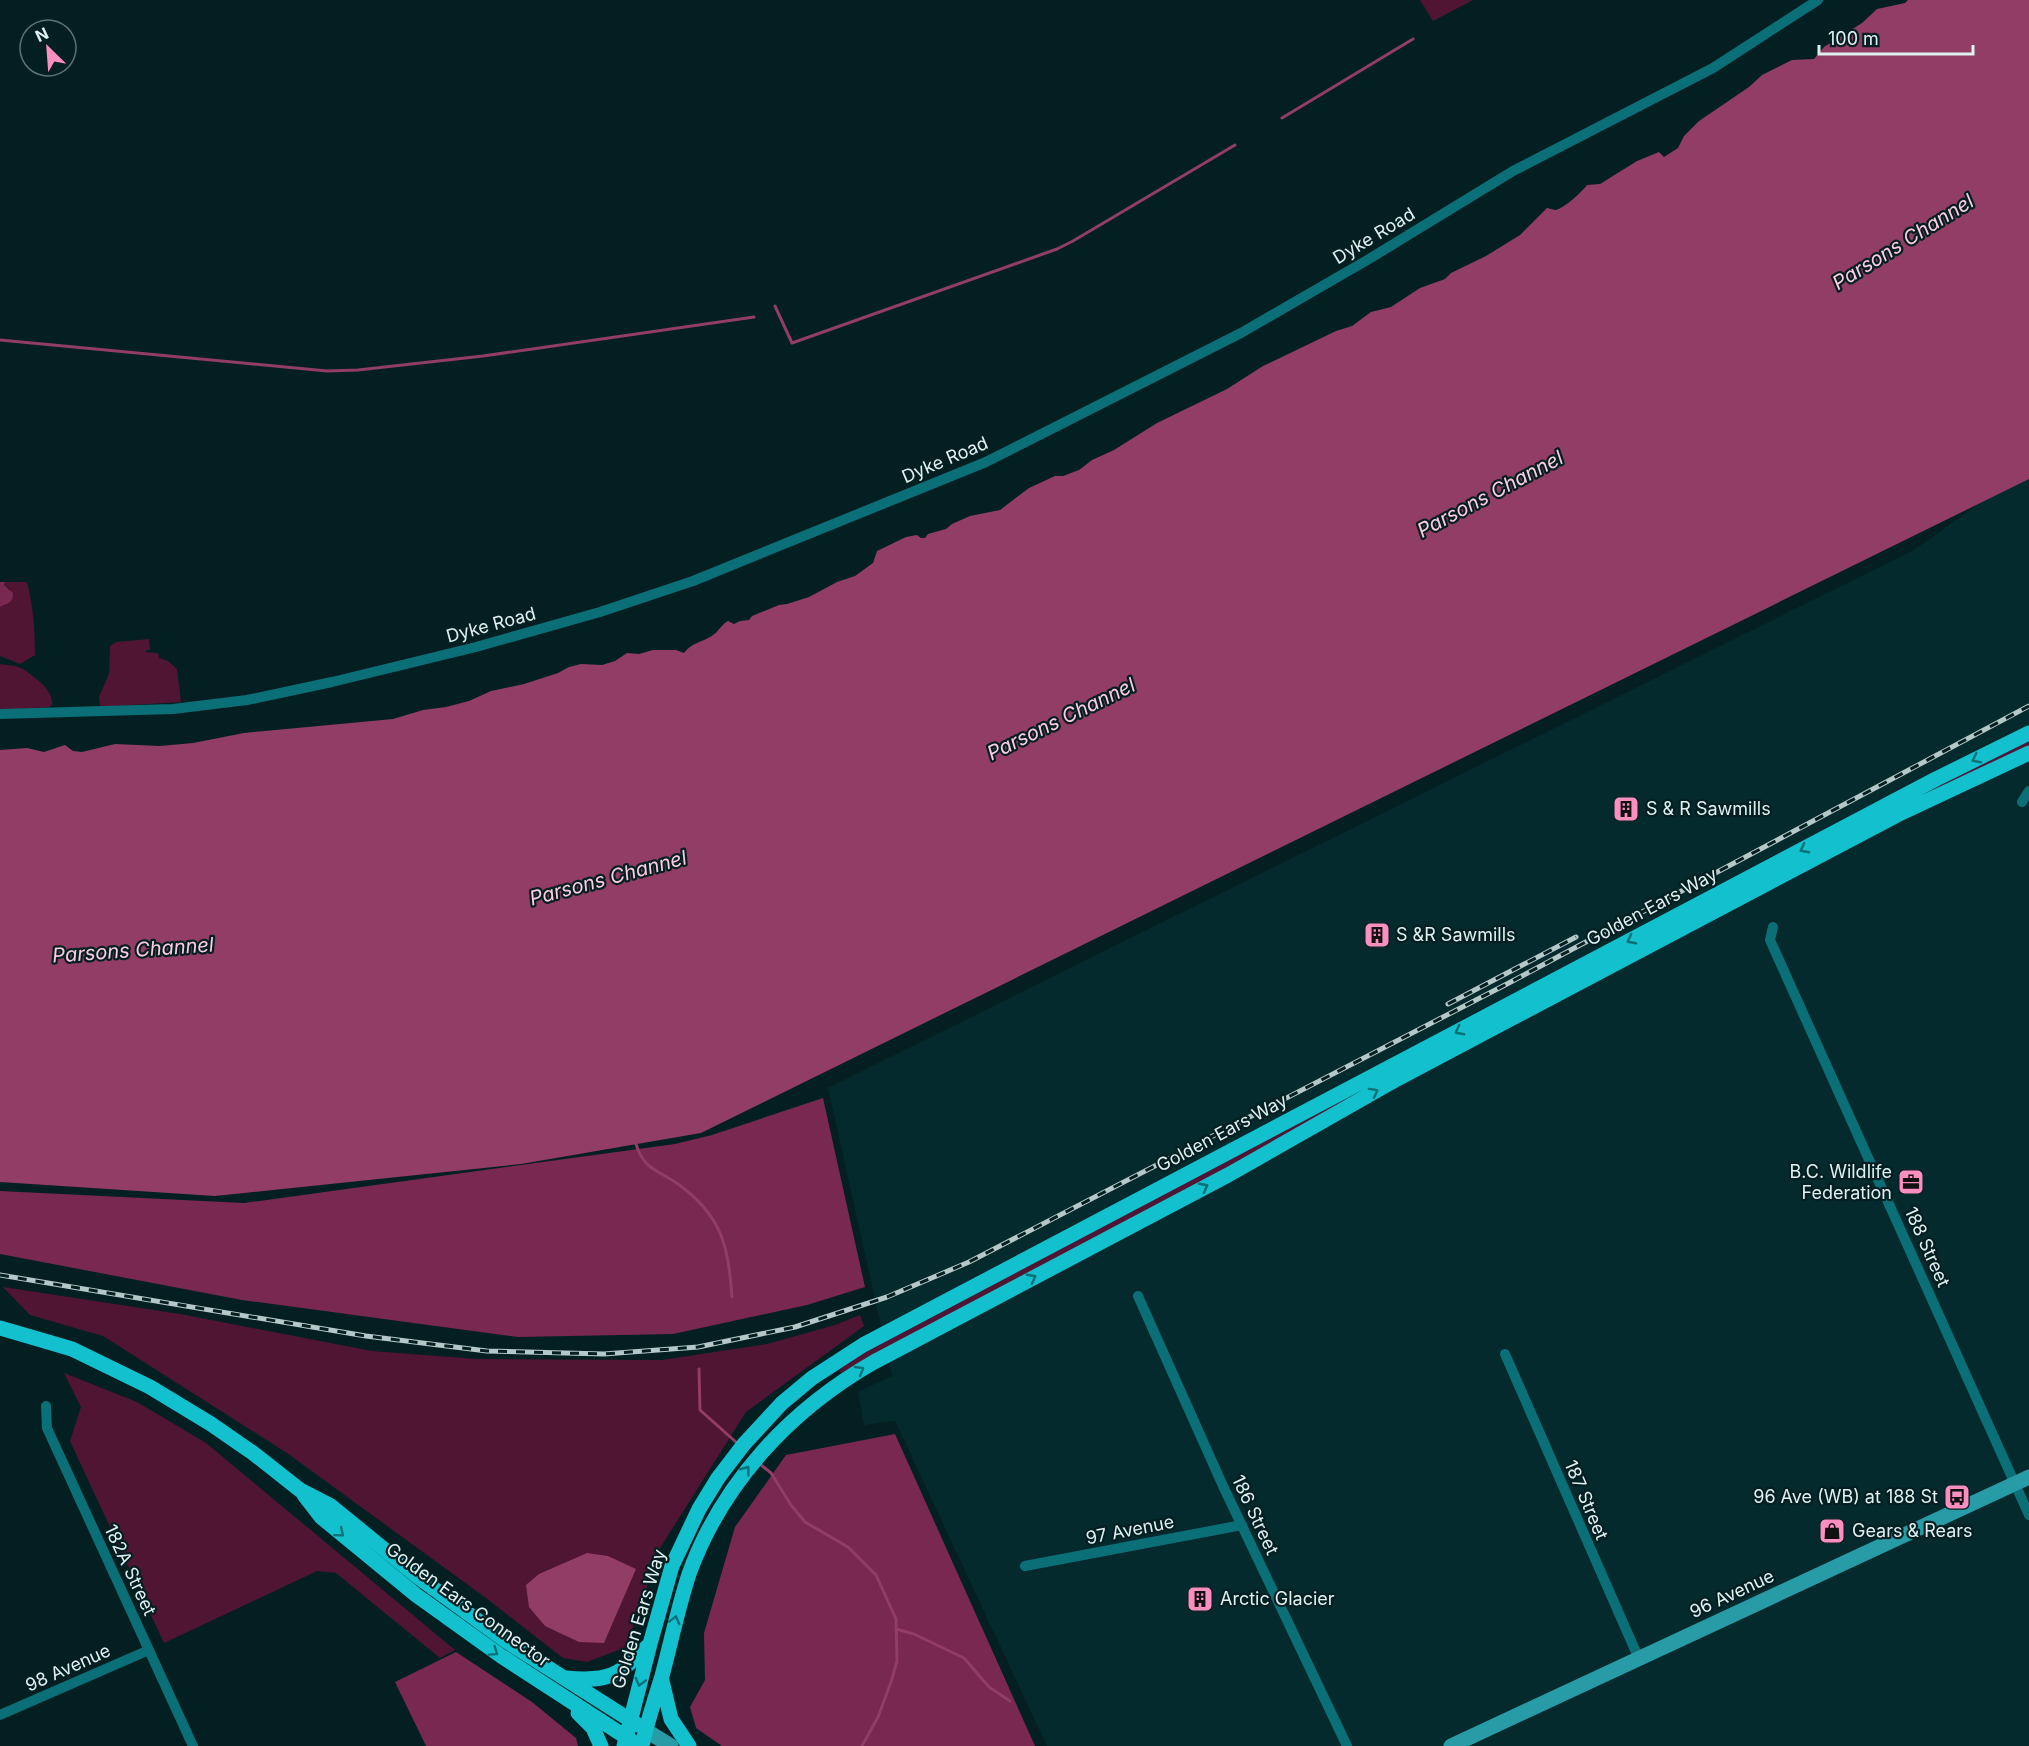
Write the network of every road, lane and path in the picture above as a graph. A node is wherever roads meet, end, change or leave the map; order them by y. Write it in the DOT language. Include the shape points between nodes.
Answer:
graph roads {
  1 [pos="1818,0"];
  2 [pos="0,714"];
  3 [pos="2029,733"];
  4 [pos="2029,753"];
  5 [pos="2029,791"];
  6 [pos="2022,802"];
  7 [pos="1773,927"];
  8 [pos="1137,1296"];
  9 [pos="1,1327"];
  10 [pos="1505,1354"];
  11 [pos="46,1406"];
  12 [pos="2022,1480"];
  13 [pos="300,1490"];
  14 [pos="2029,1515"];
  15 [pos="1242,1525"];
  16 [pos="1025,1566"];
  17 [pos="650,1644"];
  18 [pos="149,1650"];
  19 [pos="1639,1659"];
  20 [pos="562,1677"];
  21 [pos="661,1677"];
  22 [pos="559,1693"];
  23 [pos="0,1715"];
  24 [pos="630,1720"];
  25 [pos="645,1730"];
  26 [pos="625,1741"];
  27 [pos="193,1746"];
  28 [pos="601,1746"];
  29 [pos="641,1746"];
  30 [pos="671,1746"];
  31 [pos="689,1746"];
  32 [pos="1347,1746"];
  33 [pos="1450,1746"];
  1 -- 2 [label="street, Dyke Road" via="1713,68 1513,171 1231,338 986,462 693,581 476,647 247,700 173,709"];
  3 -- 17 [label="main road, Golden Ears Way, one-way" via="833,1363 782,1403 734,1456 699,1509 672,1566"];
  21 -- 4 [label="main road, Golden Ears Way, one-way" via="690,1573 726,1499 785,1428 829,1390 874,1362 1228,1175 1397,1079 1897,815"];
  5 -- 6 [label="street"];
  7 -- 12 [label="street, 188 Street" via="1770,940"];
  8 -- 15 [label="street, 186 Street"];
  9 -- 13 [label="main road, Golden Ears Connector" via="72,1349 150,1387 211,1424"];
  10 -- 19 [label="street, 187 Street"];
  11 -- 18 [label="street, 182A Street" via="47,1428"];
  12 -- 14 [label="street, 188 Street"];
  12 -- 19 [label="main road, 96 Avenue"];
  13 -- 20 [label="main road, Golden Ears Connector" via="331,1506 418,1577"];
  13 -- 22 [label="main road, Golden Ears Connector, one-way" via="321,1517 416,1595"];
  15 -- 16 [label="street, 97 Avenue"];
  15 -- 32 [label="street, 186 Street"];
  17 -- 20 [label="main road" via="615,1674 594,1680"];
  17 -- 24 [label="main road, Golden Ears Way, one-way"];
  18 -- 23 [label="street, 98 Avenue"];
  18 -- 27 [label="street, 182A Street"];
  19 -- 33 [label="main road, 96 Avenue"];
  20 -- 24 [label="main road, Golden Ears Connector"];
  21 -- 25 [label="main road, Golden Ears Way"];
  21 -- 31 [label="main road" via="671,1719"];
  22 -- 26 [label="main road, Golden Ears Connector"];
  22 -- 28 [label="main road" via="593,1728"];
  24 -- 25 [label="main road, Golden Ears Connector"];
  24 -- 26 [label="main road, Golden Ears Way"];
  25 -- 29 [label="main road, Golden Ears Way"];
  25 -- 30 [label="main road"];
  26 -- 29 [label="main road, Golden Ears Connector"];
}
